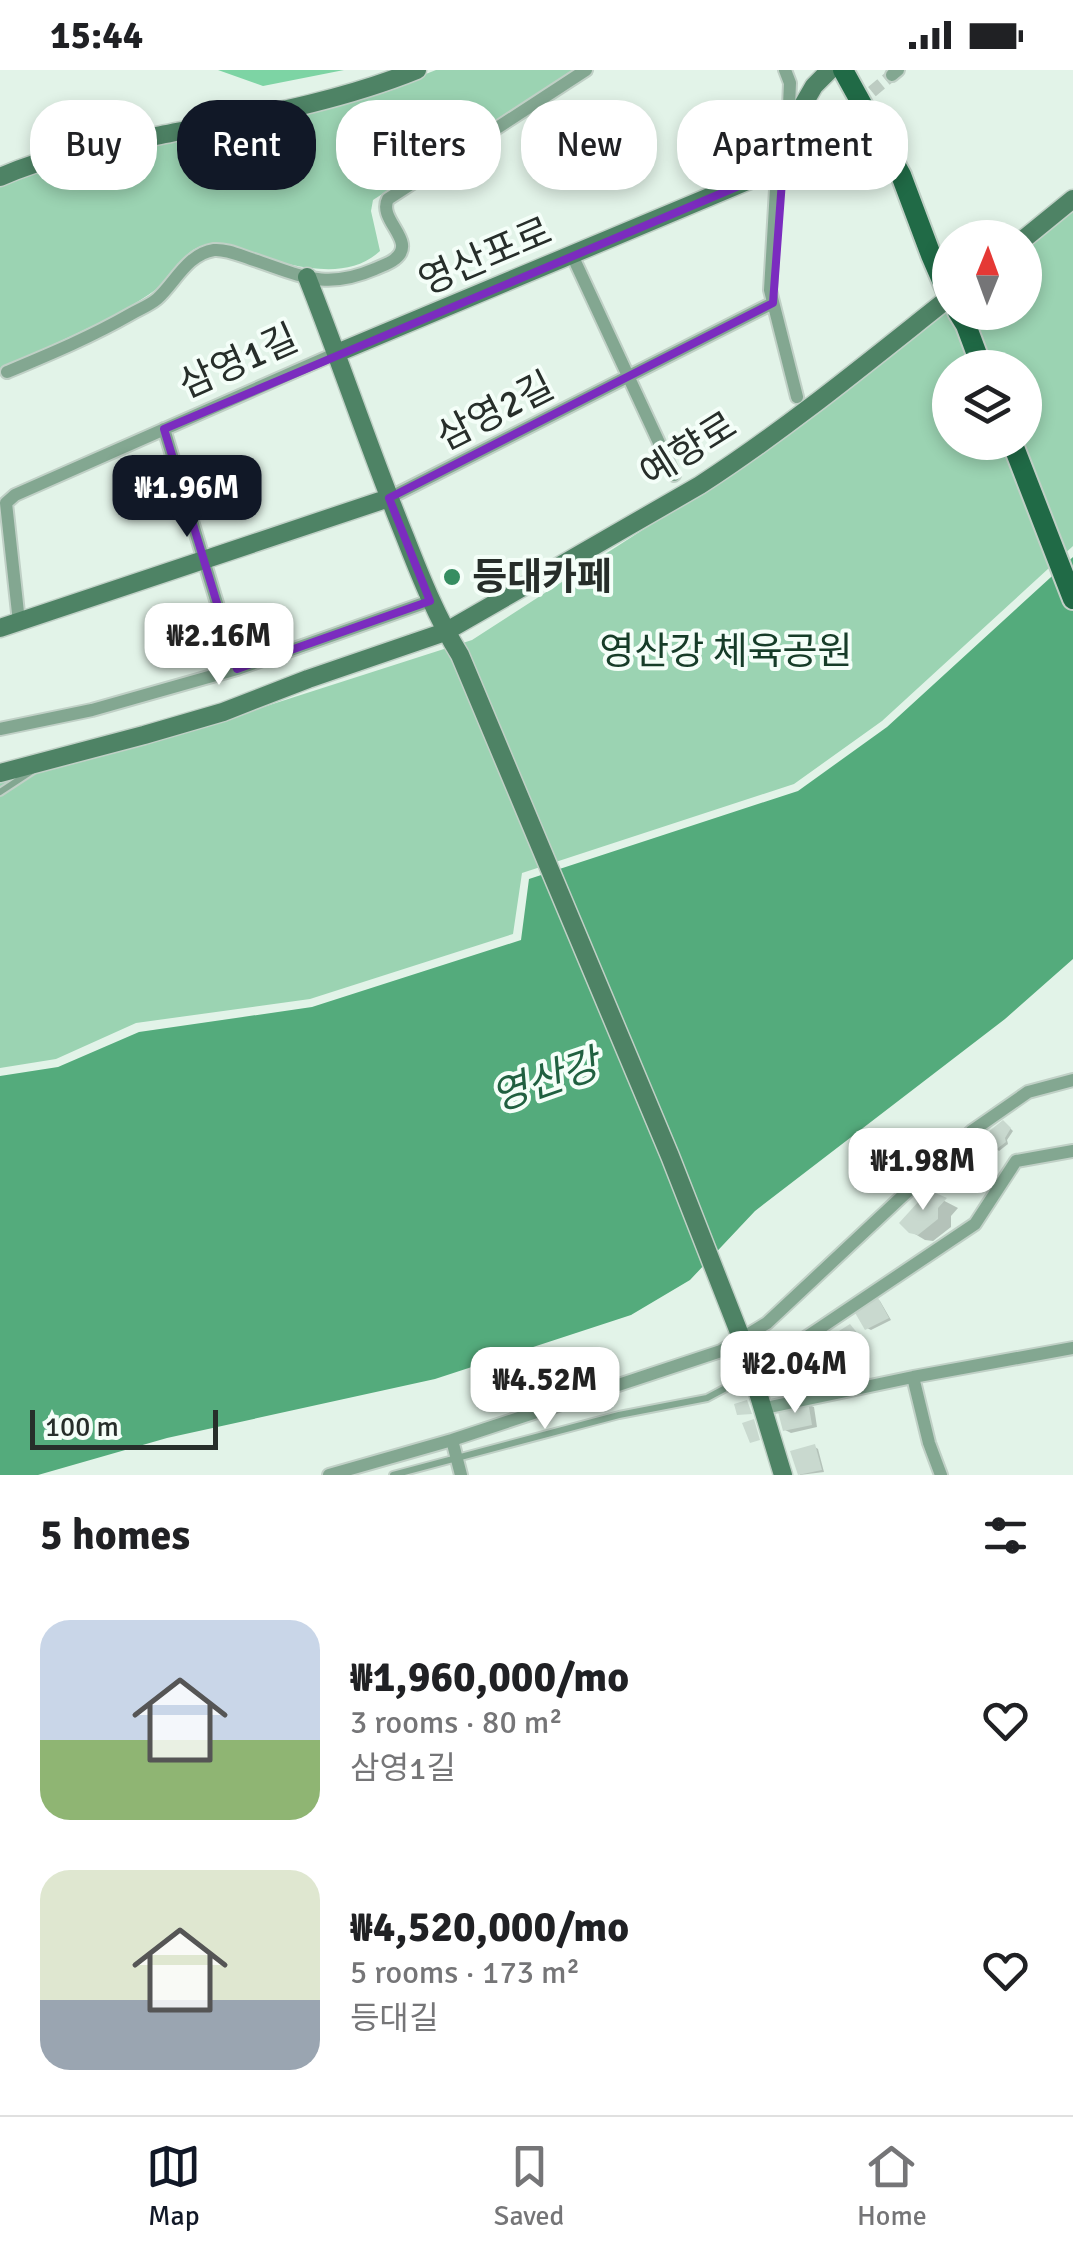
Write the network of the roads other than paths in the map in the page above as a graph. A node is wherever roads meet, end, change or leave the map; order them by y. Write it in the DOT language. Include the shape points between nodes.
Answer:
graph roads {
  1 [pos="416,70"];
  2 [pos="586,70"];
  3 [pos="785,70"];
  4 [pos="830,70"];
  5 [pos="842,70"];
  6 [pos="790,100"];
  7 [pos="806,100"];
  8 [pos="0,177"];
  9 [pos="728,190"];
  10 [pos="776,190"];
  11 [pos="1073,199"];
  12 [pos="1042,224"];
  13 [pos="932,253"];
  14 [pos="572,255"];
  15 [pos="307,278"];
  16 [pos="773,303"];
  17 [pos="932,311"];
  18 [pos="337,353"];
  19 [pos="7,372"];
  20 [pos="628,376"];
  21 [pos="797,397"];
  22 [pos="164,429"];
  23 [pos="1019,460"];
  24 [pos="674,475"];
  25 [pos="389,498"];
  26 [pos="202,560"];
  27 [pos="1073,599"];
  28 [pos="430,601"];
  29 [pos="19,622"];
  30 [pos="0,628"];
  31 [pos="446,632"];
  32 [pos="237,669"];
  33 [pos="0,729"];
  34 [pos="41,764"];
  35 [pos="0,773"];
  36 [pos="0,792"];
  37 [pos="1073,1080"];
  38 [pos="1073,1151"];
  39 [pos="742,1340"];
  40 [pos="1073,1348"];
  41 [pos="753,1373"];
  42 [pos="912,1377"];
  43 [pos="765,1408"];
  44 [pos="452,1440"];
  45 [pos="456,1458"];
  46 [pos="329,1475"];
  47 [pos="394,1475"];
  48 [pos="461,1475"];
  49 [pos="784,1475"];
  50 [pos="941,1475"];
  1 -- 8 [label="street" via="328,101 81,152"];
  2 -- 15 [label="street, 영산포로" via="388,199 386,215 402,248 394,260 344,280"];
  3 -- 6 [label="street"];
  4 -- 7 [label="street"];
  5 -- 13 [label="main road, 예향로" via="901,176"];
  9 -- 14 [label="street, 영산포로"];
  10 -- 16 [label="street"];
  11 -- 12 [label="street"];
  14 -- 18 [label="street, 영산포로"];
  14 -- 20 [label="street"];
  15 -- 18 [label="street"];
  15 -- 19 [label="street, 영산포로" via="223,250 207,252 156,300 95,336"];
  16 -- 20 [label="street, 삼영2길"];
  16 -- 21 [label="street"];
  17 -- 31 [label="street, 예향로" via="714,476"];
  18 -- 22 [label="street, 삼영1길"];
  18 -- 25 [label="street"];
  20 -- 24 [label="street"];
  20 -- 25 [label="street, 삼영2길"];
  22 -- 26 [label="street, 삼영1길"];
  22 -- 29 [label="street, 삼영1길" via="6,503"];
  23 -- 27 [label="main road"];
  25 -- 26 [label="street"];
  25 -- 28 [label="street"];
  26 -- 29 [label="street"];
  26 -- 32 [label="street, 삼영1길"];
  28 -- 31 [label="street"];
  28 -- 32 [label="street"];
  29 -- 30 [label="street"];
  31 -- 34 [label="street" via="222,712"];
  31 -- 39 [label="street"];
  32 -- 33 [label="street"];
  34 -- 35 [label="street"];
  34 -- 36 [label="lane"];
  37 -- 39 [label="street" via="1028,1092 972,1132"];
  38 -- 41 [label="street" via="1016,1162 974,1224"];
  39 -- 41 [label="street"];
  39 -- 44 [label="street"];
  40 -- 42 [label="street"];
  41 -- 43 [label="street"];
  41 -- 45 [label="lane" via="707,1398"];
  42 -- 43 [label="street"];
  42 -- 50 [label="street"];
  43 -- 49 [label="street"];
  44 -- 45 [label="street"];
  44 -- 46 [label="street"];
  45 -- 47 [label="lane"];
  45 -- 48 [label="street"];
}
